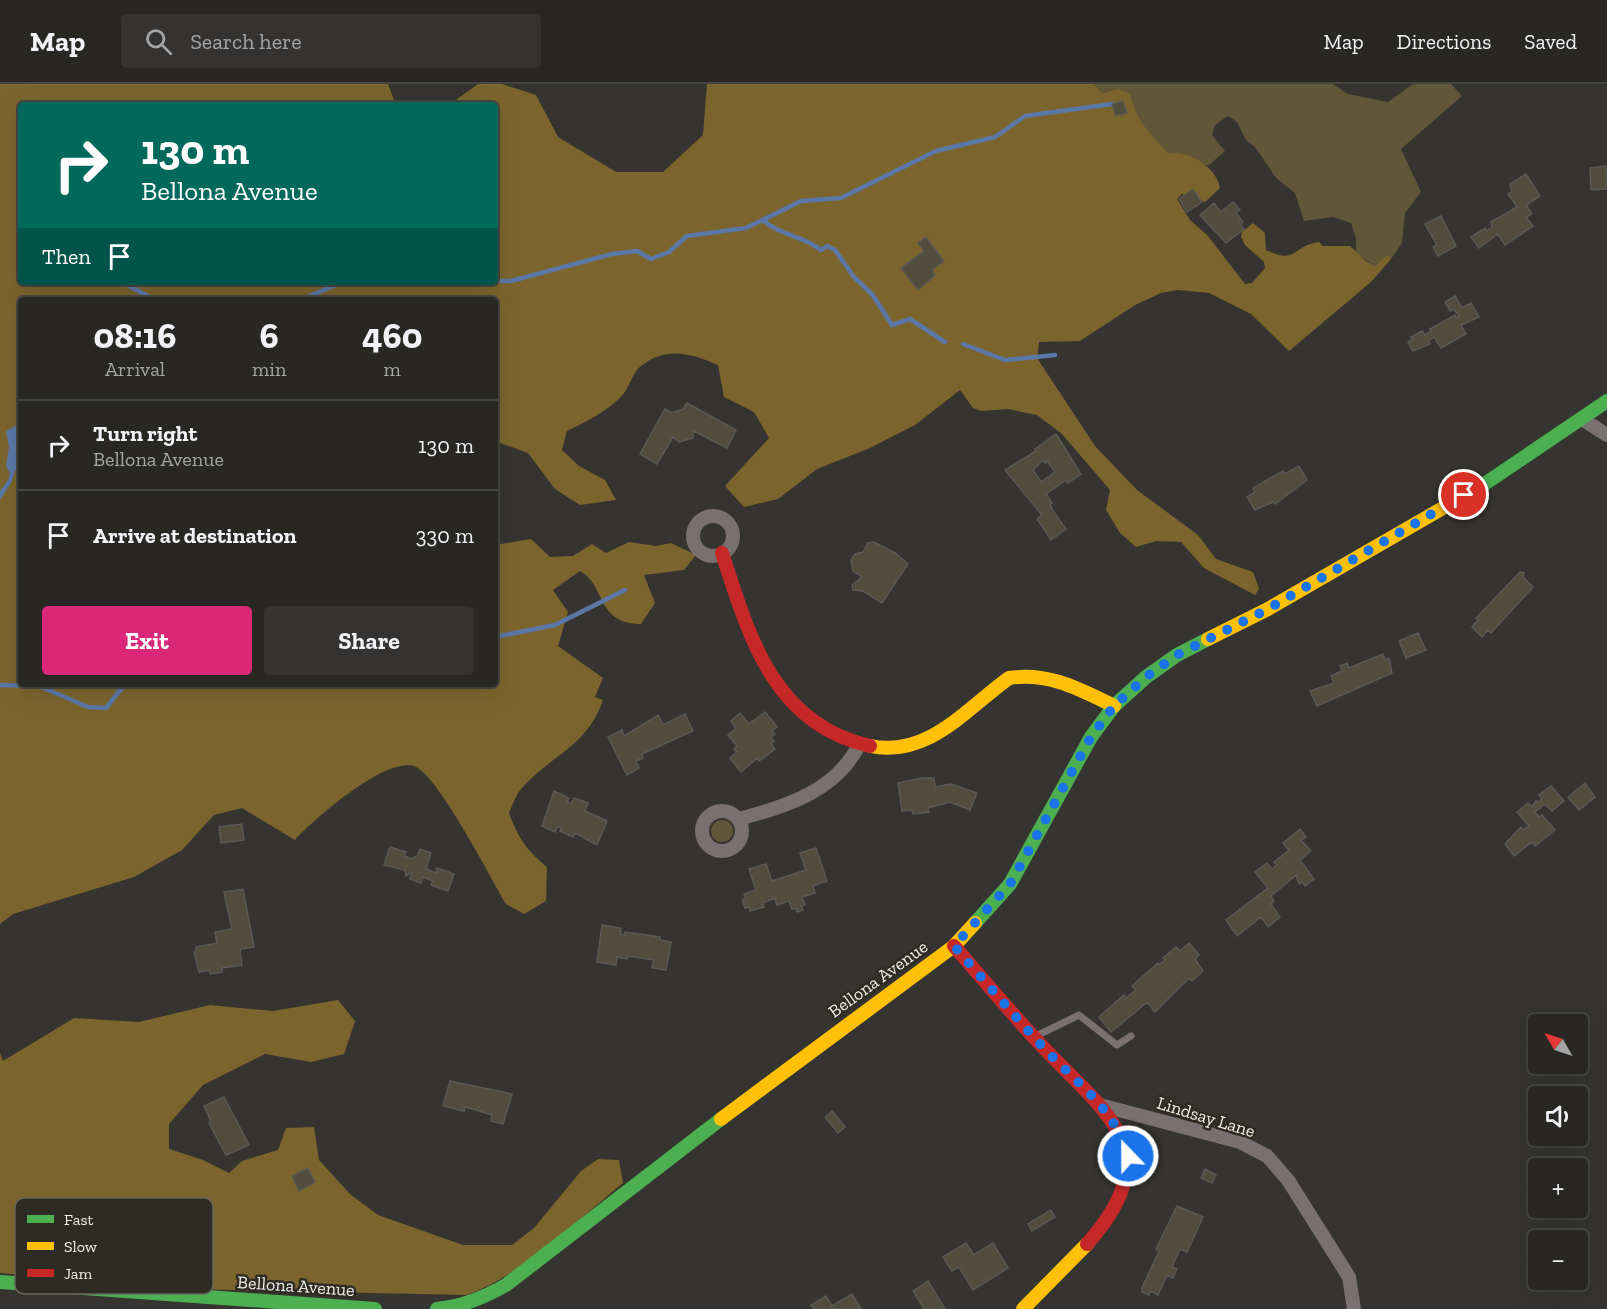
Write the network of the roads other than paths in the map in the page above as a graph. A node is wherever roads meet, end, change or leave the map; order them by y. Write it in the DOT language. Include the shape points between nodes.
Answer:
graph roads {
  1 [pos="1606,404"];
  2 [pos="1582,419"];
  3 [pos="1607,435"];
  4 [pos="722,553"];
  5 [pos="1114,706"];
  6 [pos="859,745"];
  7 [pos="739,819"];
  8 [pos="954,946"];
  9 [pos="1131,1036"];
  10 [pos="1034,1037"];
  11 [pos="1100,1105"];
  12 [pos="0,1282"];
  13 [pos="15,1283"];
  14 [pos="144,1294"];
  15 [pos="375,1309"];
  16 [pos="437,1309"];
  17 [pos="1023,1309"];
  18 [pos="1354,1309"];
  1 -- 2 [label="main road, Bellona Avenue"];
  2 -- 3 [label="street"];
  2 -- 5 [label="main road, Bellona Avenue" via="1483,485 1268,609 1177,655"];
  4 -- 6 [label="main road" via="761,662 776,686 823,727"];
  5 -- 6 [label="main road" via="1055,678 1024,675 1009,678 920,743 884,749"];
  5 -- 8 [label="main road, Bellona Avenue" via="1091,737 1010,884"];
  6 -- 7 [label="street" via="842,772 821,788"];
  8 -- 10 [label="main road"];
  8 -- 16 [label="main road, Bellona Avenue" via="642,1178 506,1285 481,1299"];
  9 -- 10 [label="lane" via="1117,1045 1080,1015"];
  10 -- 11 [label="main road"];
  11 -- 17 [label="main road" via="1124,1140 1128,1156 1124,1180 1102,1227"];
  11 -- 18 [label="street, Lindsay Lane" via="1240,1142 1267,1156 1288,1180 1349,1277"];
  12 -- 13 [label="main road, Bellona Avenue"];
  14 -- 15 [label="main road, Bellona Avenue"];
}
